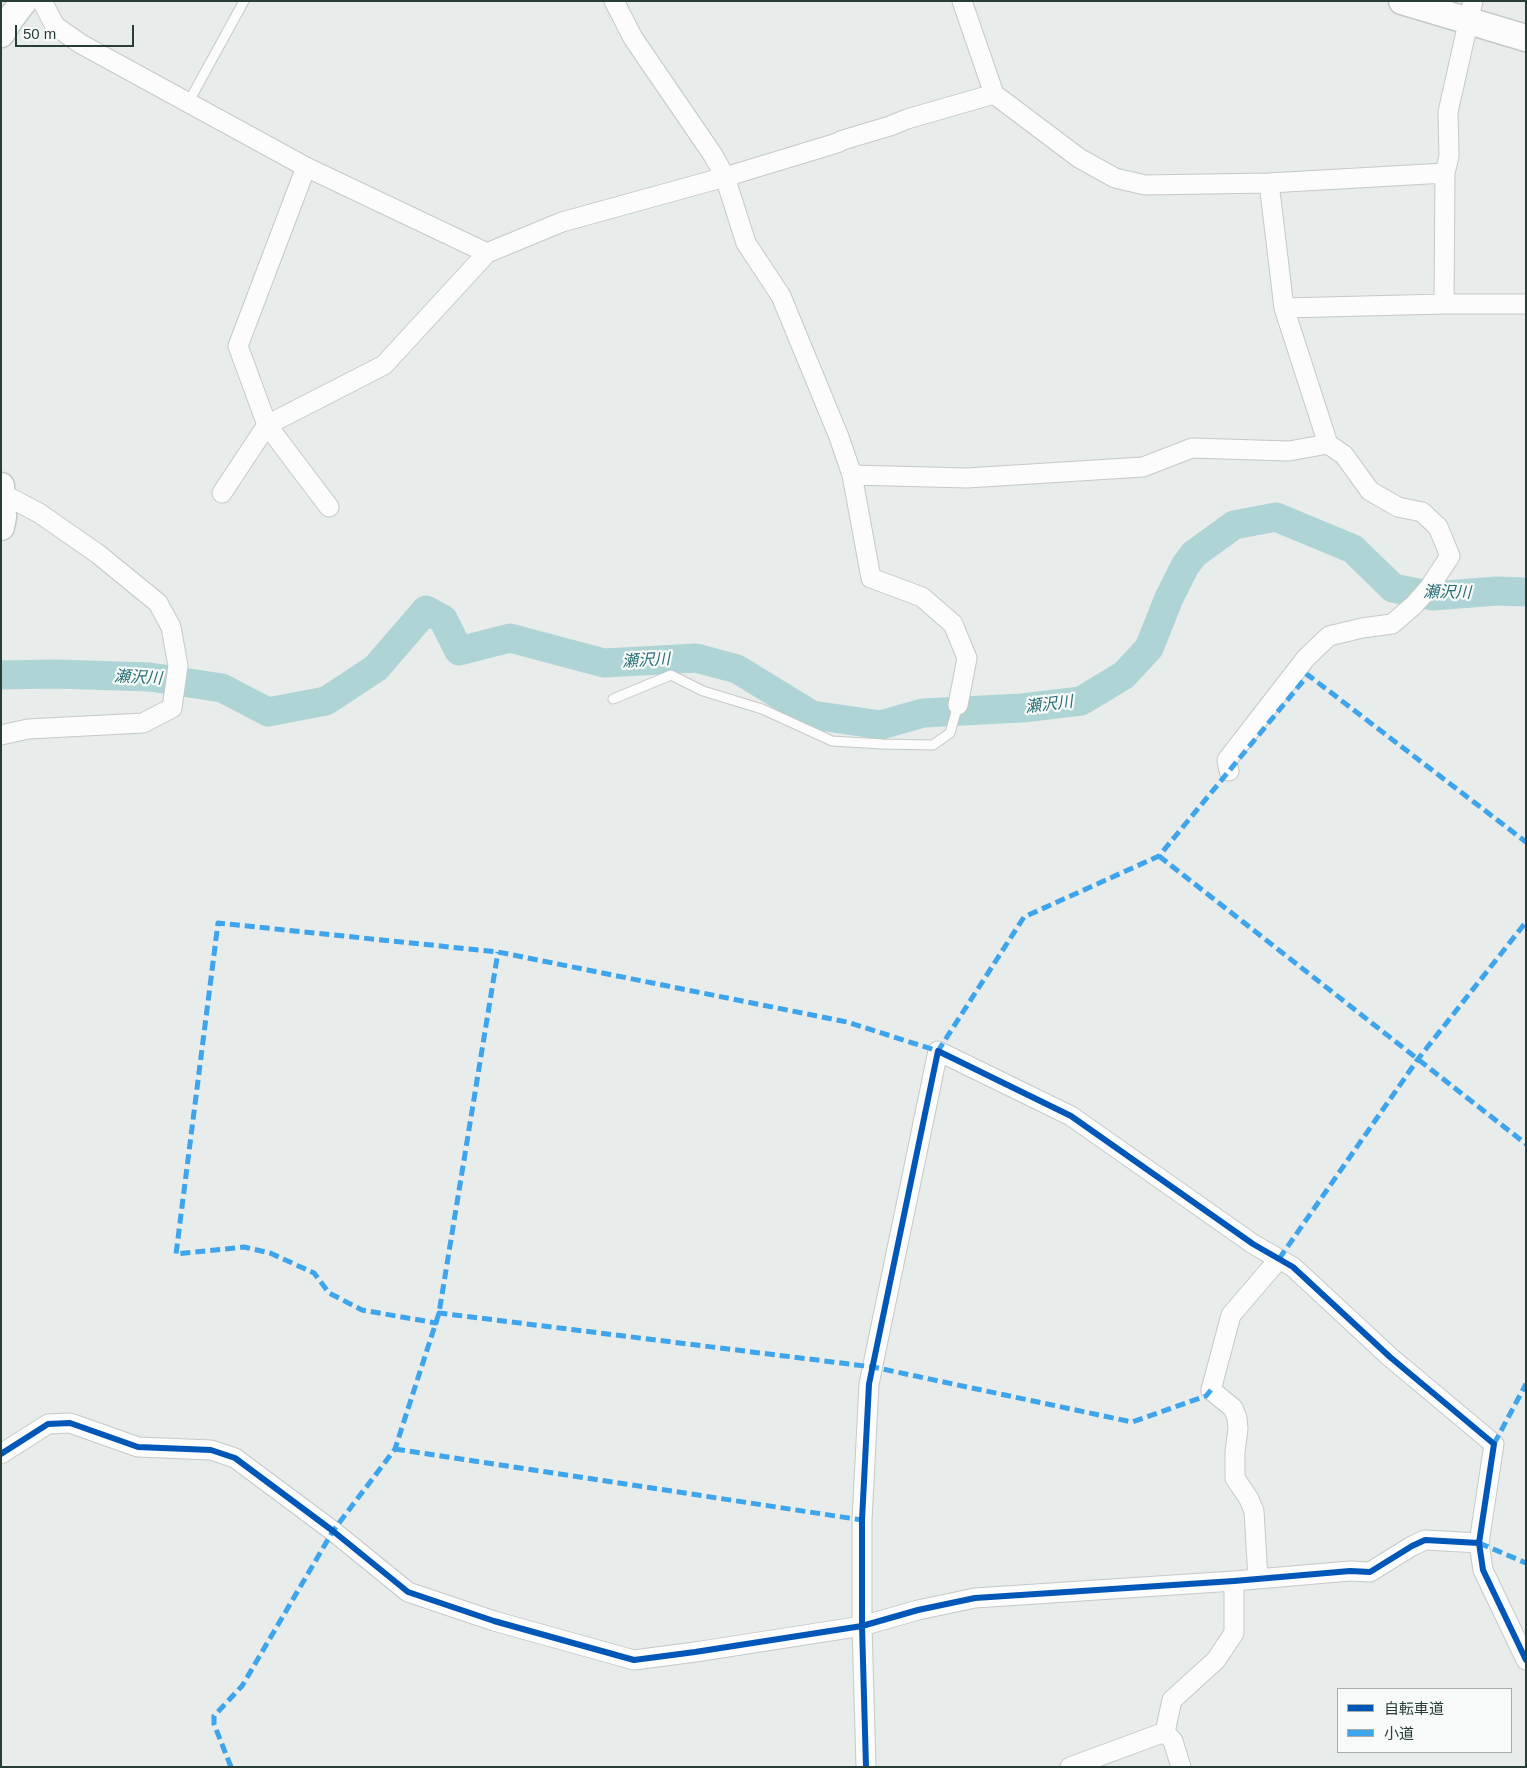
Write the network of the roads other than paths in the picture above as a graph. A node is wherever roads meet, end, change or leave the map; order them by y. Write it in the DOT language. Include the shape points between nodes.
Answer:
graph roads {
  1 [pos="24,1"];
  2 [pos="42,1"];
  3 [pos="244,1"];
  4 [pos="614,1"];
  5 [pos="962,1"];
  6 [pos="1402,1"];
  7 [pos="1470,11"];
  8 [pos="1,34"];
  9 [pos="1526,38"];
  10 [pos="994,94"];
  11 [pos="188,103"];
  12 [pos="306,166"];
  13 [pos="1446,173"];
  14 [pos="725,177"];
  15 [pos="1269,183"];
  16 [pos="487,254"];
  17 [pos="1444,304"];
  18 [pos="1526,304"];
  19 [pos="1284,308"];
  20 [pos="267,425"];
  21 [pos="1328,444"];
  22 [pos="852,475"];
  23 [pos="2,490"];
  24 [pos="222,493"];
  25 [pos="329,507"];
  26 [pos="1,527"];
  27 [pos="613,699"];
  28 [pos="958,705"];
  29 [pos="1,735"];
  30 [pos="1229,771"];
  31 [pos="1279,1259"];
  32 [pos="1,1454"];
  33 [pos="1478,1543"];
  34 [pos="1258,1579"];
  35 [pos="1234,1581"];
  36 [pos="862,1626"];
  37 [pos="1526,1660"];
  38 [pos="1165,1732"];
  39 [pos="866,1767"];
  40 [pos="1070,1767"];
  41 [pos="1181,1767"];
  1 -- 8 [label="main road"];
  2 -- 11 [label="street" via="55,26 81,44"];
  3 -- 11 [label="lane"];
  4 -- 14 [label="street" via="633,38"];
  5 -- 10 [label="street"];
  6 -- 7 [label="main road"];
  7 -- 9 [label="main road"];
  7 -- 13 [label="street" via="1448,112"];
  10 -- 14 [label="street"];
  10 -- 15 [label="street" via="1079,158 1114,178 1145,185"];
  11 -- 12 [label="street"];
  12 -- 16 [label="street"];
  12 -- 20 [label="street" via="238,346"];
  13 -- 15 [label="street"];
  13 -- 17 [label="street"];
  14 -- 16 [label="street" via="562,222"];
  14 -- 22 [label="street" via="746,243 780,296"];
  15 -- 19 [label="street"];
  16 -- 20 [label="street" via="384,365"];
  17 -- 18 [label="street"];
  17 -- 19 [label="street"];
  19 -- 21 [label="street"];
  20 -- 24 [label="street"];
  20 -- 25 [label="street"];
  21 -- 22 [label="street" via="1289,451 1192,448 1143,467 967,478"];
  21 -- 30 [label="street" via="1344,455 1370,491 1398,507 1422,512 1438,528 1450,556 1429,588 1392,624 1329,636 1306,658 1227,760"];
  22 -- 28 [label="street" via="871,578 922,597 953,624 967,658"];
  23 -- 26 [label="main road"];
  23 -- 29 [label="street" via="98,554 158,603 172,627 178,666 172,708 143,723 28,729"];
  27 -- 28 [label="lane" via="671,675 703,691 762,709 832,741 933,745 950,733"];
  31 -- 33 [label="street" via="1293,1267 1390,1357 1494,1444"];
  31 -- 34 [label="street" via="1231,1315 1211,1390 1233,1408 1237,1418 1235,1478 1254,1511"];
  31 -- 36 [label="street" via="1071,1116 938,1051 869,1384 862,1520"];
  32 -- 36 [label="street" via="48,1424 70,1423 138,1447 211,1450 235,1458 408,1592 494,1621 634,1660"];
  33 -- 34 [label="street" via="1425,1540 1370,1572"];
  33 -- 37 [label="street" via="1483,1570"];
  34 -- 35 [label="street"];
  35 -- 36 [label="street" via="975,1598"];
  35 -- 38 [label="street" via="1234,1633 1216,1660 1172,1700"];
  36 -- 39 [label="street"];
  38 -- 40 [label="street"];
  38 -- 41 [label="street" via="1174,1741"];
}
